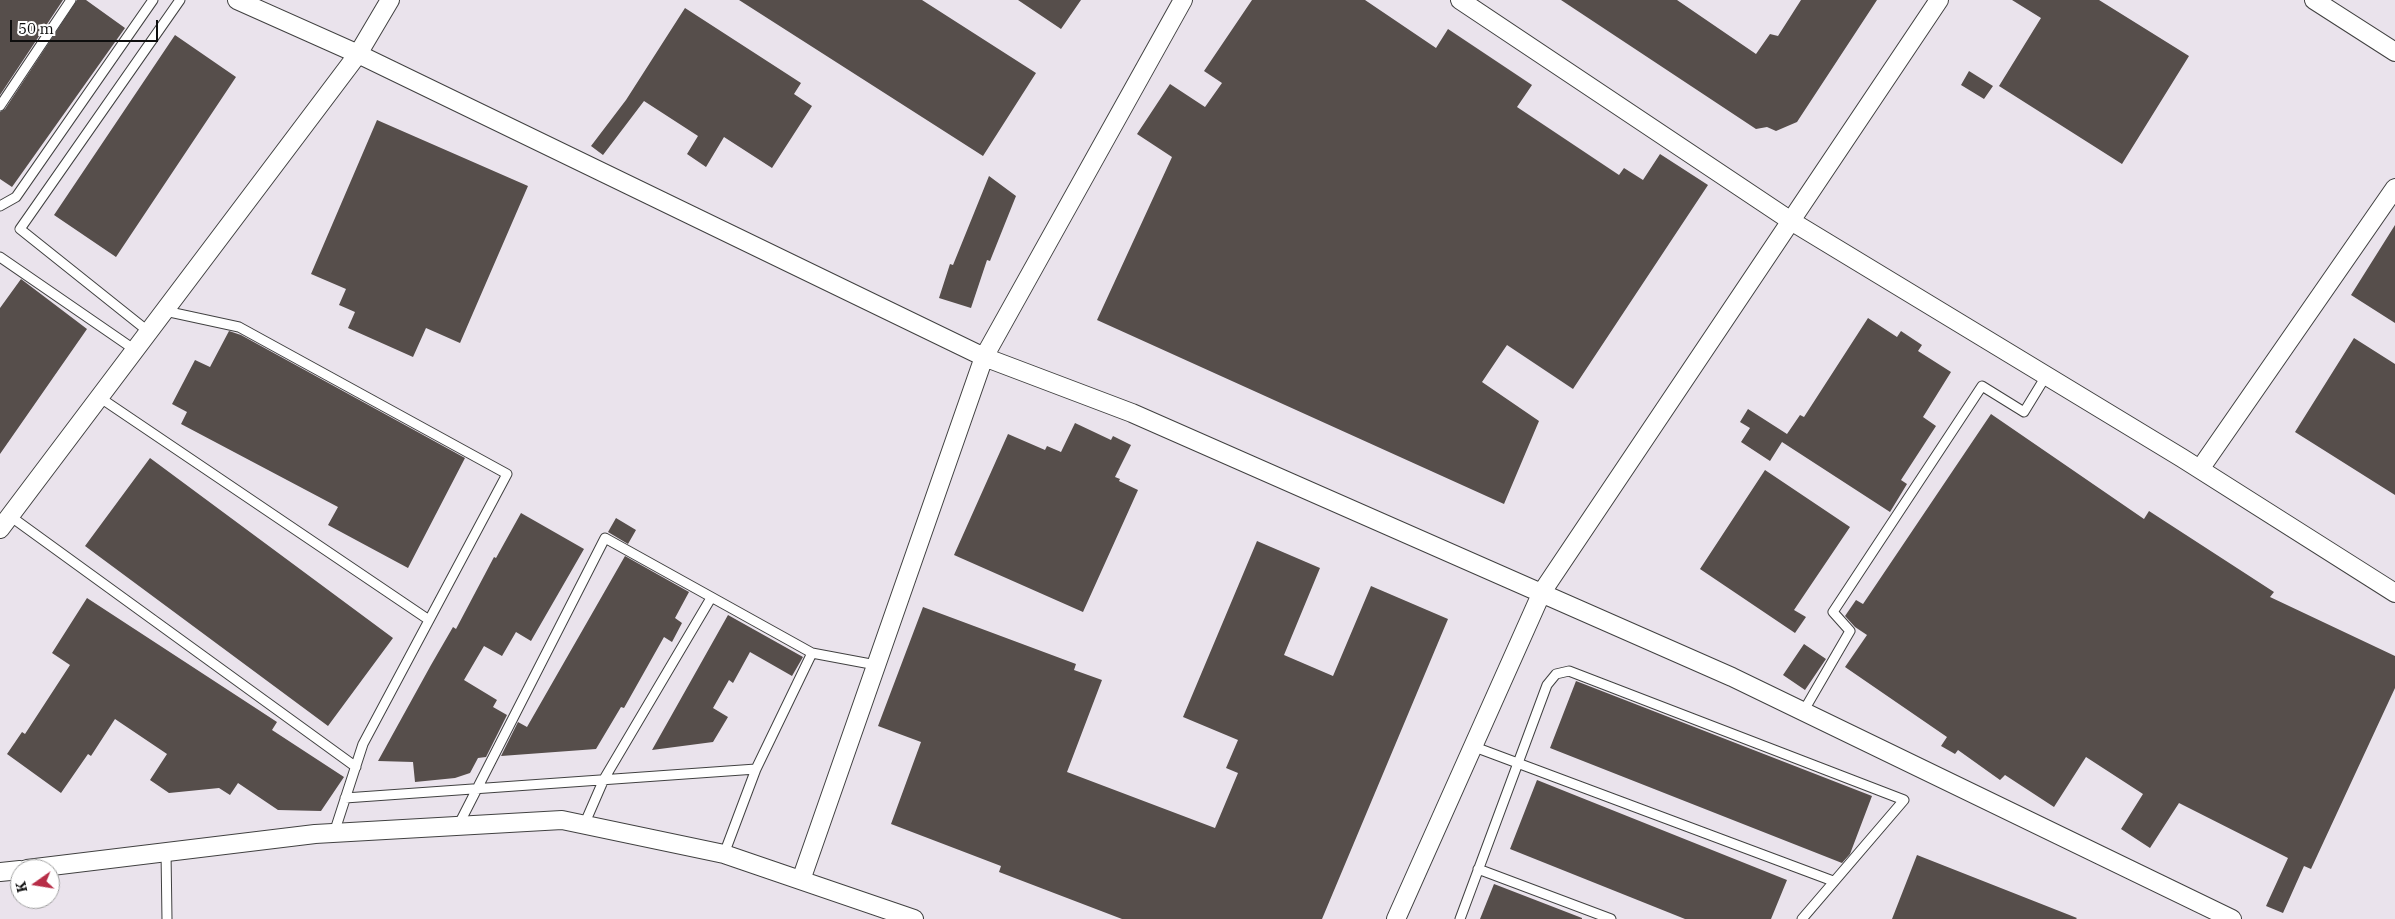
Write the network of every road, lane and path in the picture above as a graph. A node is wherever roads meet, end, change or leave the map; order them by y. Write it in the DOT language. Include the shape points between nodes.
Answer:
graph roads {
  1 [pos="71,0"];
  2 [pos="153,0"];
  3 [pos="180,0"];
  4 [pos="237,0"];
  5 [pos="390,0"];
  6 [pos="1183,0"];
  7 [pos="1460,0"];
  8 [pos="1939,0"];
  9 [pos="2314,0"];
  10 [pos="2395,52"];
  11 [pos="358,54"];
  12 [pos="0,106"];
  13 [pos="2395,188"];
  14 [pos="0,206"];
  15 [pos="1792,221"];
  16 [pos="3,259"];
  17 [pos="0,270"];
  18 [pos="165,311"];
  19 [pos="149,332"];
  20 [pos="135,350"];
  21 [pos="984,357"];
  22 [pos="2046,376"];
  23 [pos="99,397"];
  24 [pos="2200,469"];
  25 [pos="5,523"];
  26 [pos="1542,592"];
  27 [pos="2395,593"];
  28 [pos="711,598"];
  29 [pos="429,620"];
  30 [pos="812,654"];
  31 [pos="876,664"];
  32 [pos="1802,712"];
  33 [pos="1472,746"];
  34 [pos="1517,764"];
  35 [pos="356,767"];
  36 [pos="756,769"];
  37 [pos="604,779"];
  38 [pos="477,788"];
  39 [pos="345,798"];
  40 [pos="584,825"];
  41 [pos="457,826"];
  42 [pos="334,833"];
  43 [pos="166,852"];
  44 [pos="724,854"];
  45 [pos="60,865"];
  46 [pos="1478,869"];
  47 [pos="801,880"];
  48 [pos="1833,881"];
  49 [pos="167,919"];
  50 [pos="914,919"];
  51 [pos="1396,919"];
  52 [pos="1460,919"];
  53 [pos="1611,919"];
  54 [pos="1802,919"];
  55 [pos="2232,919"];
  1 -- 12 [label="lane"];
  2 -- 14 [label="lane" via="16,197"];
  3 -- 19 [label="lane" via="20,229"];
  4 -- 11 [label="street"];
  5 -- 11 [label="street"];
  6 -- 21 [label="street"];
  7 -- 15 [label="street"];
  8 -- 15 [label="street"];
  9 -- 10 [label="street"];
  11 -- 18 [label="street"];
  11 -- 21 [label="street"];
  13 -- 24 [label="street"];
  15 -- 22 [label="street"];
  15 -- 26 [label="street"];
  16 -- 17 [label="lane"];
  16 -- 20 [label="lane"];
  18 -- 19 [label="street"];
  18 -- 29 [label="lane" via="239,327 507,474"];
  19 -- 20 [label="street"];
  20 -- 23 [label="street"];
  21 -- 26 [label="street" via="1132,413"];
  21 -- 31 [label="street"];
  22 -- 24 [label="street"];
  22 -- 32 [label="lane" via="2024,412 1982,386 1833,612 1850,631"];
  23 -- 25 [label="street"];
  23 -- 29 [label="lane"];
  24 -- 27 [label="street"];
  25 -- 35 [label="lane"];
  26 -- 32 [label="street"];
  26 -- 33 [label="street"];
  28 -- 30 [label="lane"];
  28 -- 37 [label="lane"];
  28 -- 38 [label="lane" via="605,538"];
  29 -- 35 [label="lane" via="363,744"];
  30 -- 31 [label="lane"];
  30 -- 36 [label="lane"];
  31 -- 47 [label="street"];
  32 -- 55 [label="street"];
  33 -- 34 [label="lane"];
  33 -- 51 [label="street"];
  34 -- 46 [label="lane"];
  34 -- 48 [label="lane"];
  34 -- 48 [label="lane" via="1547,685 1556,674 1568,671 1904,800"];
  35 -- 39 [label="lane"];
  36 -- 37 [label="lane"];
  36 -- 44 [label="lane"];
  37 -- 38 [label="lane"];
  37 -- 40 [label="lane"];
  38 -- 39 [label="lane"];
  38 -- 41 [label="lane"];
  39 -- 42 [label="lane"];
  40 -- 41 [label="street" via="562,820"];
  40 -- 44 [label="street"];
  41 -- 42 [label="street"];
  42 -- 43 [label="street"];
  43 -- 45 [label="street"];
  43 -- 49 [label="lane"];
  44 -- 47 [label="street"];
  46 -- 52 [label="lane"];
  46 -- 53 [label="lane"];
  47 -- 50 [label="street"];
  48 -- 54 [label="lane"];
}
